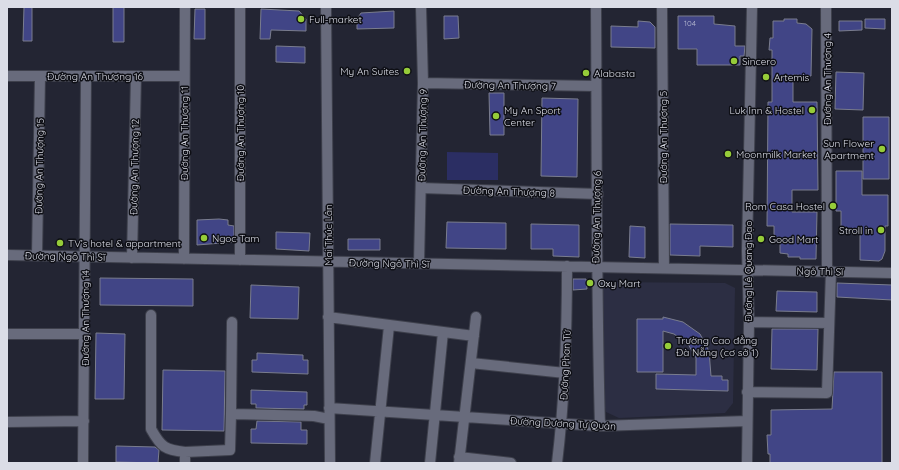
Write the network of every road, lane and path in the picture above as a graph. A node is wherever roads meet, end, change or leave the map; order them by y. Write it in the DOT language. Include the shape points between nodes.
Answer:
graph roads {
  1 [pos="185,7"];
  2 [pos="240,7"];
  3 [pos="326,7"];
  4 [pos="421,7"];
  5 [pos="596,7"];
  6 [pos="662,7"];
  7 [pos="752,7"];
  8 [pos="826,7"];
  9 [pos="7,76"];
  10 [pos="40,76"];
  11 [pos="136,76"];
  12 [pos="183,76"];
  13 [pos="86,77"];
  14 [pos="423,83"];
  15 [pos="596,86"];
  16 [pos="421,188"];
  17 [pos="598,194"];
  18 [pos="7,255"];
  19 [pos="37,256"];
  20 [pos="85,257"];
  21 [pos="132,258"];
  22 [pos="184,259"];
  23 [pos="240,260"];
  24 [pos="328,261"];
  25 [pos="419,263"];
  26 [pos="567,266"];
  27 [pos="596,266"];
  28 [pos="664,268"];
  29 [pos="747,269"];
  30 [pos="829,271"];
  31 [pos="892,272"];
  32 [pos="151,315"];
  33 [pos="328,317"];
  34 [pos="476,317"];
  35 [pos="232,322"];
  36 [pos="749,322"];
  37 [pos="829,323"];
  38 [pos="389,326"];
  39 [pos="443,332"];
  40 [pos="7,334"];
  41 [pos="85,334"];
  42 [pos="474,336"];
  43 [pos="471,363"];
  44 [pos="564,373"];
  45 [pos="747,392"];
  46 [pos="380,412"];
  47 [pos="329,413"];
  48 [pos="231,414"];
  49 [pos="435,416"];
  50 [pos="464,418"];
  51 [pos="84,421"];
  52 [pos="747,421"];
  53 [pos="7,422"];
  54 [pos="562,424"];
  55 [pos="600,426"];
  56 [pos="185,452"];
  57 [pos="459,460"];
  58 [pos="83,463"];
  59 [pos="185,463"];
  60 [pos="330,463"];
  61 [pos="375,463"];
  62 [pos="430,463"];
  63 [pos="511,463"];
  64 [pos="557,463"];
  65 [pos="747,463"];
  1 -- 12 [label="street, Đường An Thượng 11"];
  2 -- 23 [label="street, Đường An Thượng 10"];
  3 -- 24 [label="street, Mai Thúc Lân"];
  4 -- 14 [label="street, Đường An Thượng 9"];
  5 -- 15 [label="street, Đường An Thượng 6"];
  6 -- 28 [label="street, Đường An Thượng 5"];
  7 -- 29 [label="street, Đường Lê Quang Đạo"];
  8 -- 30 [label="street, Đường An Thượng 4"];
  9 -- 10 [label="street, Đường An Thượng 16"];
  10 -- 13 [label="street, Đường An Thượng 16"];
  10 -- 19 [label="street, Đường An Thượng 15"];
  11 -- 12 [label="street, Đường An Thượng 16"];
  11 -- 13 [label="street, Đường An Thượng 16"];
  11 -- 21 [label="street, Đường An Thượng 12"];
  12 -- 22 [label="street, Đường An Thượng 11"];
  13 -- 20 [label="street, Đường An Thượng 14"];
  14 -- 15 [label="street, Đường An Thượng 7"];
  14 -- 16 [label="street, Đường An Thượng 9"];
  15 -- 17 [label="street, Đường An Thượng 6"];
  16 -- 17 [label="street, Đường An Thượng 8"];
  16 -- 25 [label="street, Đường An Thượng 9"];
  17 -- 27 [label="street, Đường An Thượng 6"];
  18 -- 19 [label="street, Đường Ngô Thì Sĩ"];
  19 -- 20 [label="street, Đường Ngô Thì Sĩ"];
  20 -- 21 [label="street, Đường Ngô Thì Sĩ"];
  20 -- 41 [label="street, Đường An Thượng 14"];
  21 -- 22 [label="street, Đường Ngô Thì Sĩ"];
  22 -- 23 [label="street, Đường Ngô Thì Sĩ"];
  23 -- 24 [label="street, Đường Ngô Thì Sĩ"];
  24 -- 25 [label="street, Đường Ngô Thì Sĩ"];
  24 -- 33 [label="street, Mai Thúc Lân"];
  25 -- 26 [label="street, Đường Ngô Thì Sĩ"];
  26 -- 27 [label="street, Đường Ngô Thì Sĩ"];
  26 -- 44 [label="street, Đường Phan Tứ"];
  27 -- 28 [label="street, Đường Ngô Thì Sĩ"];
  27 -- 55 [label="street, Đường An Thượng 6"];
  28 -- 29 [label="street, Đường Ngô Thì Sĩ"];
  29 -- 30 [label="street, Ngô Thì Sĩ"];
  29 -- 36 [label="street, Đường Lê Quang Đạo"];
  30 -- 31 [label="street, Ngô Thì Sĩ"];
  30 -- 37 [label="street, Đường An Thượng 4"];
  32 -- 56 [label="street" via="151,429 159,444 171,451"];
  33 -- 38 [label="street"];
  33 -- 47 [label="street, Mai Thúc Lân"];
  34 -- 42 [label="street"];
  35 -- 48 [label="street"];
  36 -- 37 [label="street"];
  36 -- 45 [label="street, Đường Lê Quang Đạo"];
  37 -- 45 [label="street, Đường An Thượng 4" via="828,394"];
  38 -- 39 [label="street"];
  38 -- 46 [label="street"];
  39 -- 42 [label="street"];
  39 -- 49 [label="street"];
  40 -- 41 [label="street"];
  41 -- 51 [label="street, Đường An Thượng 14"];
  42 -- 43 [label="street"];
  43 -- 44 [label="street"];
  43 -- 50 [label="street"];
  44 -- 54 [label="street, Đường Phan Tứ"];
  45 -- 52 [label="street, Đường Lê Quang Đạo"];
  46 -- 47 [label="street, Đường Dương Tự Quán"];
  46 -- 49 [label="street, Đường Dương Tự Quán"];
  46 -- 61 [label="street"];
  47 -- 48 [label="street, Đường Dương Tự Quán" via="314,416"];
  47 -- 60 [label="street, Mai Thúc Lân"];
  48 -- 56 [label="street" via="230,450"];
  49 -- 50 [label="street, Đường Dương Tự Quán"];
  49 -- 62 [label="street"];
  50 -- 54 [label="street, Đường Dương Tự Quán"];
  50 -- 57 [label="street"];
  51 -- 53 [label="street"];
  51 -- 58 [label="street, Đường An Thượng 14"];
  52 -- 55 [label="street, Đường Dương Tự Quán"];
  52 -- 65 [label="street, Đường Lê Quang Đạo"];
  54 -- 55 [label="street, Đường Dương Tự Quán"];
  54 -- 64 [label="street, Đường Phan Tứ"];
  56 -- 59 [label="street"];
  57 -- 63 [label="street"];
}
